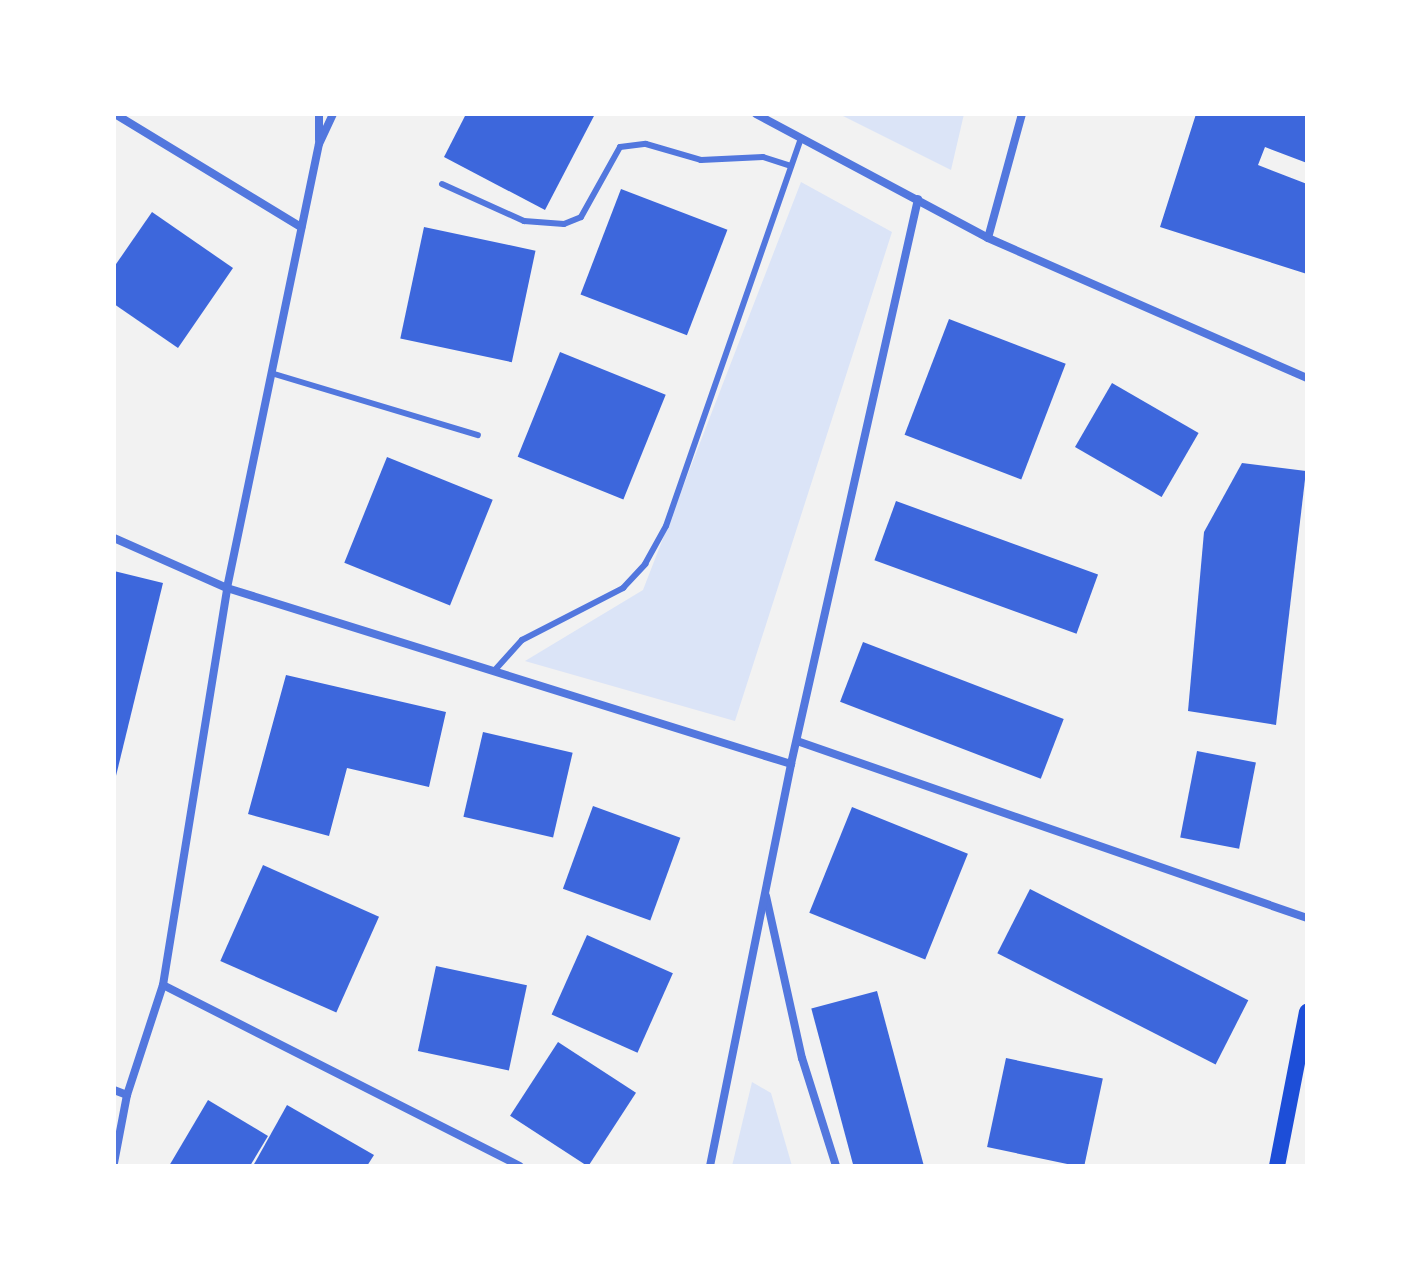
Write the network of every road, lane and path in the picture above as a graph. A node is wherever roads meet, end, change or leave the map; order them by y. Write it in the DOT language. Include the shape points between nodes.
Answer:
graph roads {
  1 [pos="115,114"];
  2 [pos="319,114"];
  3 [pos="333,114"];
  4 [pos="756,114"];
  5 [pos="1022,114"];
  6 [pos="801,138"];
  7 [pos="319,144"];
  8 [pos="791,166"];
  9 [pos="442,184"];
  10 [pos="918,199"];
  11 [pos="301,227"];
  12 [pos="988,238"];
  13 [pos="271,373"];
  14 [pos="1307,378"];
  15 [pos="478,435"];
  16 [pos="114,538"];
  17 [pos="227,588"];
  18 [pos="494,671"];
  19 [pos="797,741"];
  20 [pos="791,764"];
  21 [pos="766,893"];
  22 [pos="1307,918"];
  23 [pos="163,985"];
  24 [pos="1307,1012"];
  25 [pos="114,1090"];
  26 [pos="127,1095"];
  27 [pos="114,1163"];
  28 [pos="520,1166"];
  29 [pos="710,1166"];
  30 [pos="836,1166"];
  31 [pos="1277,1166"];
  1 -- 11 [label="street"];
  2 -- 7 [label="street"];
  3 -- 7 [label="street"];
  4 -- 6 [label="street"];
  5 -- 12 [label="street"];
  6 -- 8 [label="lane"];
  6 -- 10 [label="street"];
  7 -- 11 [label="street"];
  8 -- 9 [label="lane" via="763,157 701,160 646,144 620,147 581,217 564,224 524,221"];
  8 -- 18 [label="lane" via="666,526 645,564 623,588 522,640"];
  10 -- 12 [label="street"];
  10 -- 19 [label="street"];
  11 -- 13 [label="street"];
  12 -- 14 [label="street"];
  13 -- 15 [label="lane"];
  13 -- 17 [label="street"];
  16 -- 17 [label="street"];
  17 -- 18 [label="street"];
  17 -- 23 [label="street"];
  18 -- 20 [label="street"];
  19 -- 20 [label="street"];
  19 -- 22 [label="street"];
  20 -- 21 [label="street"];
  21 -- 29 [label="street"];
  21 -- 30 [label="street" via="802,1058"];
  23 -- 26 [label="street"];
  23 -- 28 [label="street"];
  24 -- 31 [label="main road"];
  25 -- 26 [label="street"];
  26 -- 27 [label="street"];
}
